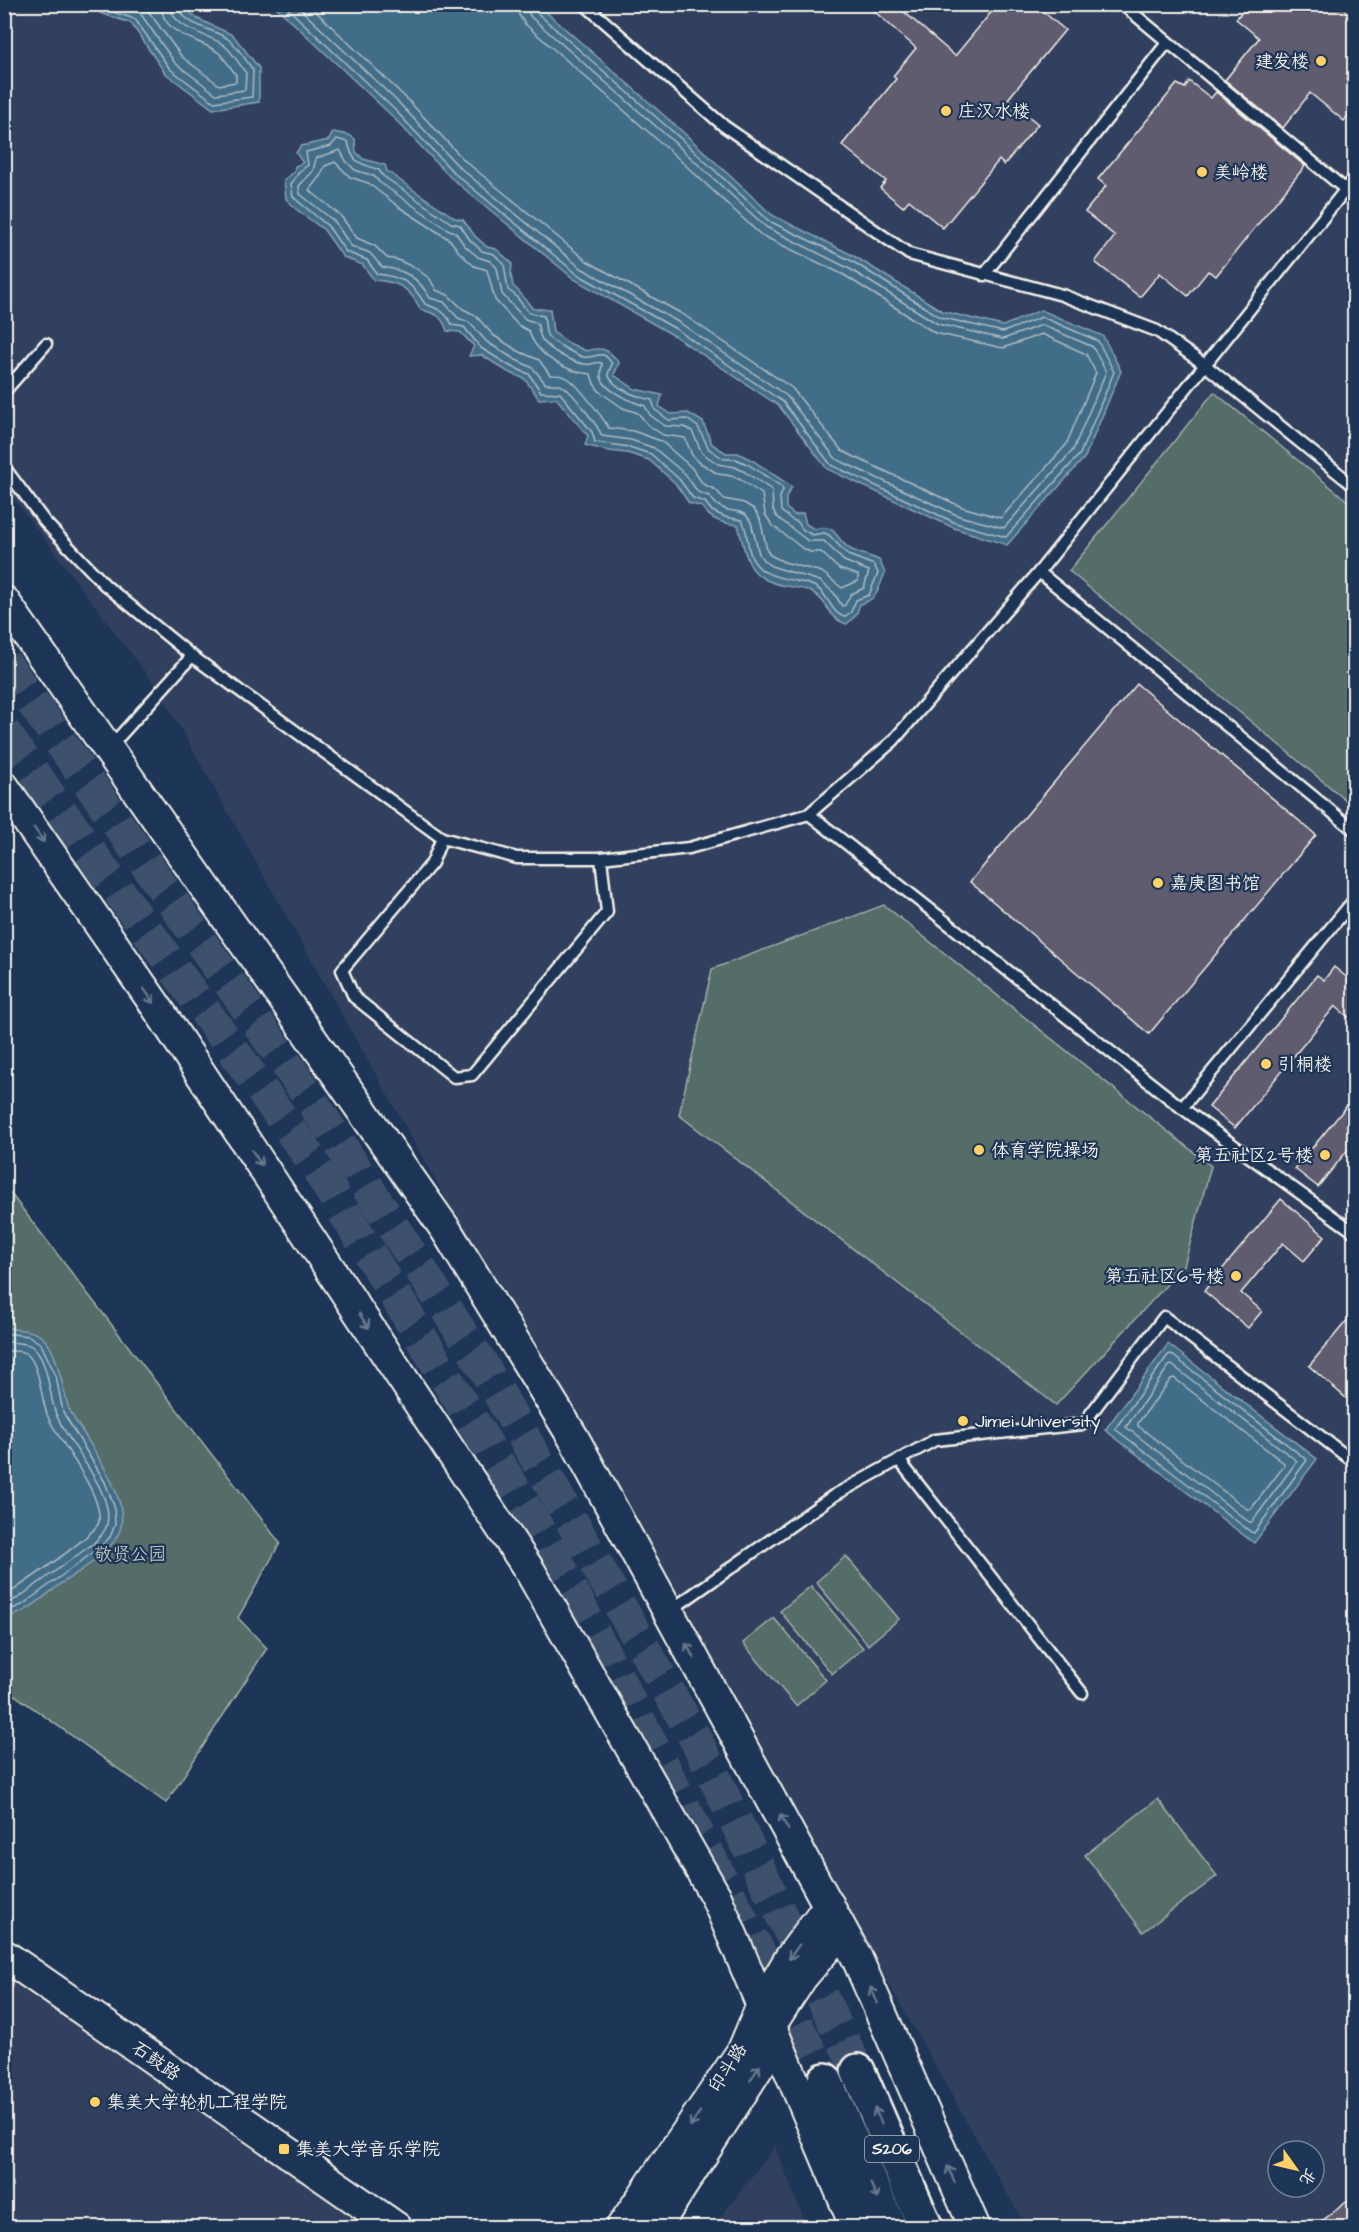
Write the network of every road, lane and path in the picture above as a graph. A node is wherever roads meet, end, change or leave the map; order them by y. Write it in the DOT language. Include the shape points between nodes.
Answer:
graph roads {
  1 [pos="584,4"];
  2 [pos="1122,4"];
  3 [pos="1167,43"];
  4 [pos="1354,179"];
  5 [pos="1346,190"];
  6 [pos="984,275"];
  7 [pos="46,344"];
  8 [pos="1205,365"];
  9 [pos="4,392"];
  10 [pos="4,467"];
  11 [pos="1354,486"];
  12 [pos="1039,572"];
  13 [pos="4,601"];
  14 [pos="192,656"];
  15 [pos="109,748"];
  16 [pos="4,788"];
  17 [pos="809,814"];
  18 [pos="1354,830"];
  19 [pos="442,838"];
  20 [pos="601,858"];
  21 [pos="1354,900"];
  22 [pos="1182,1108"];
  23 [pos="1354,1232"];
  24 [pos="899,1460"];
  25 [pos="1354,1462"];
  26 [pos="668,1611"];
  27 [pos="1082,1693"];
  28 [pos="835,1918"];
  29 [pos="4,1955"];
  30 [pos="766,2015"];
  31 [pos="858,2071"];
  32 [pos="825,2080"];
  33 [pos="397,2228"];
  34 [pos="621,2228"];
  35 [pos="655,2228"];
  36 [pos="856,2228"];
  37 [pos="890,2228"];
  38 [pos="926,2228"];
  39 [pos="975,2228"];
  1 -- 6 [label="lane" via="724,126 909,254"];
  2 -- 3 [label="lane"];
  3 -- 5 [label="lane"];
  3 -- 6 [label="lane"];
  4 -- 5 [label="lane"];
  5 -- 8 [label="lane"];
  6 -- 8 [label="lane" via="1062,295 1157,331"];
  7 -- 9 [label="lane"];
  8 -- 11 [label="lane"];
  8 -- 12 [label="lane"];
  10 -- 14 [label="lane" via="45,522 105,585"];
  12 -- 17 [label="lane" via="893,741"];
  12 -- 18 [label="lane"];
  13 -- 15 [label="main road"];
  14 -- 15 [label="lane"];
  14 -- 19 [label="lane"];
  15 -- 26 [label="main road" via="446,1230 573,1437"];
  16 -- 30 [label="main road, one-way" via="156,1006 530,1571 716,1897"];
  17 -- 20 [label="lane" via="689,848"];
  17 -- 22 [label="lane"];
  19 -- 20 [label="lane" via="517,858"];
  19 -- 20 [label="lane" via="432,862 342,970 354,997 454,1077 471,1075 607,912"];
  21 -- 22 [label="lane"];
  22 -- 23 [label="lane"];
  24 -- 25 [label="lane" via="935,1440 1083,1424 1164,1317"];
  24 -- 26 [label="lane" via="833,1497"];
  24 -- 27 [label="lane"];
  28 -- 26 [label="main road, one-way"];
  28 -- 30 [label="main road, 印斗路" via="802,1977"];
  39 -- 28 [label="main road, one-way" via="856,1956"];
  29 -- 33 [label="main road, 石鼓路"];
  30 -- 34 [label="main road, 印斗路, one-way"];
  35 -- 30 [label="main road, 印斗路, one-way" via="761,2063"];
  30 -- 36 [label="main road"];
  38 -- 31 [label="highway, S206, one-way"];
  32 -- 37 [label="highway, S206, one-way"];
}
